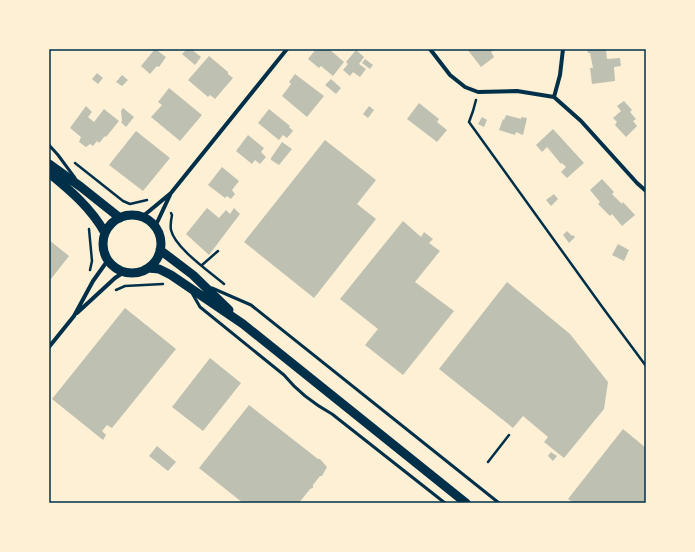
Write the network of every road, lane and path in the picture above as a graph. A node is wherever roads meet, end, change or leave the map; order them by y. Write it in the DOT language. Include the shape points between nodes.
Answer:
graph roads {
  1 [pos="287,49"];
  2 [pos="430,49"];
  3 [pos="563,49"];
  4 [pos="554,97"];
  5 [pos="476,99"];
  6 [pos="49,145"];
  7 [pos="58,155"];
  8 [pos="49,164"];
  9 [pos="49,173"];
  10 [pos="81,187"];
  11 [pos="646,191"];
  12 [pos="172,193"];
  13 [pos="149,200"];
  14 [pos="169,212"];
  15 [pos="142,217"];
  16 [pos="120,218"];
  17 [pos="89,227"];
  18 [pos="155,227"];
  19 [pos="105,233"];
  20 [pos="160,250"];
  21 [pos="218,250"];
  22 [pos="108,260"];
  23 [pos="202,265"];
  24 [pos="148,268"];
  25 [pos="124,272"];
  26 [pos="88,276"];
  27 [pos="166,284"];
  28 [pos="206,285"];
  29 [pos="190,288"];
  30 [pos="114,292"];
  31 [pos="240,300"];
  32 [pos="74,316"];
  33 [pos="243,324"];
  34 [pos="49,347"];
  35 [pos="646,366"];
  36 [pos="509,435"];
  37 [pos="488,462"];
  38 [pos="445,503"];
  39 [pos="466,503"];
  40 [pos="499,503"];
  1 -- 12 [label="street"];
  2 -- 4 [label="street" via="450,76 465,87 478,92 517,91"];
  3 -- 4 [label="street"];
  4 -- 11 [label="street" via="581,121"];
  5 -- 35 [label="path" via="469,122"];
  6 -- 7 [label="lane"];
  7 -- 10 [label="lane"];
  7 -- 13 [label="path" via="72,161 123,201 130,204"];
  8 -- 10 [label="main road"];
  9 -- 19 [label="main road" via="88,207"];
  10 -- 16 [label="main road"];
  12 -- 15 [label="street"];
  12 -- 18 [label="street"];
  14 -- 23 [label="path" via="172,215 171,232 176,241"];
  15 -- 16 [label="main road" via="127,215"];
  15 -- 18 [label="main road"];
  16 -- 19 [label="main road" via="113,221"];
  17 -- 26 [label="path" via="92,261"];
  18 -- 20 [label="main road" via="159,234"];
  19 -- 22 [label="main road" via="104,252"];
  20 -- 24 [label="main road"];
  20 -- 28 [label="main road"];
  21 -- 23 [label="path"];
  22 -- 25 [label="main road" via="115,268"];
  22 -- 32 [label="street"];
  23 -- 31 [label="path"];
  24 -- 25 [label="main road" via="140,272"];
  24 -- 29 [label="main road" via="165,272"];
  25 -- 32 [label="street"];
  27 -- 30 [label="path" via="125,286"];
  28 -- 31 [label="lane"];
  28 -- 33 [label="main road"];
  29 -- 33 [label="main road"];
  29 -- 38 [label="lane" via="200,308 284,375 293,386"];
  31 -- 40 [label="lane" via="251,305"];
  32 -- 34 [label="street"];
  33 -- 39 [label="main road"];
  36 -- 37 [label="path"];
}
